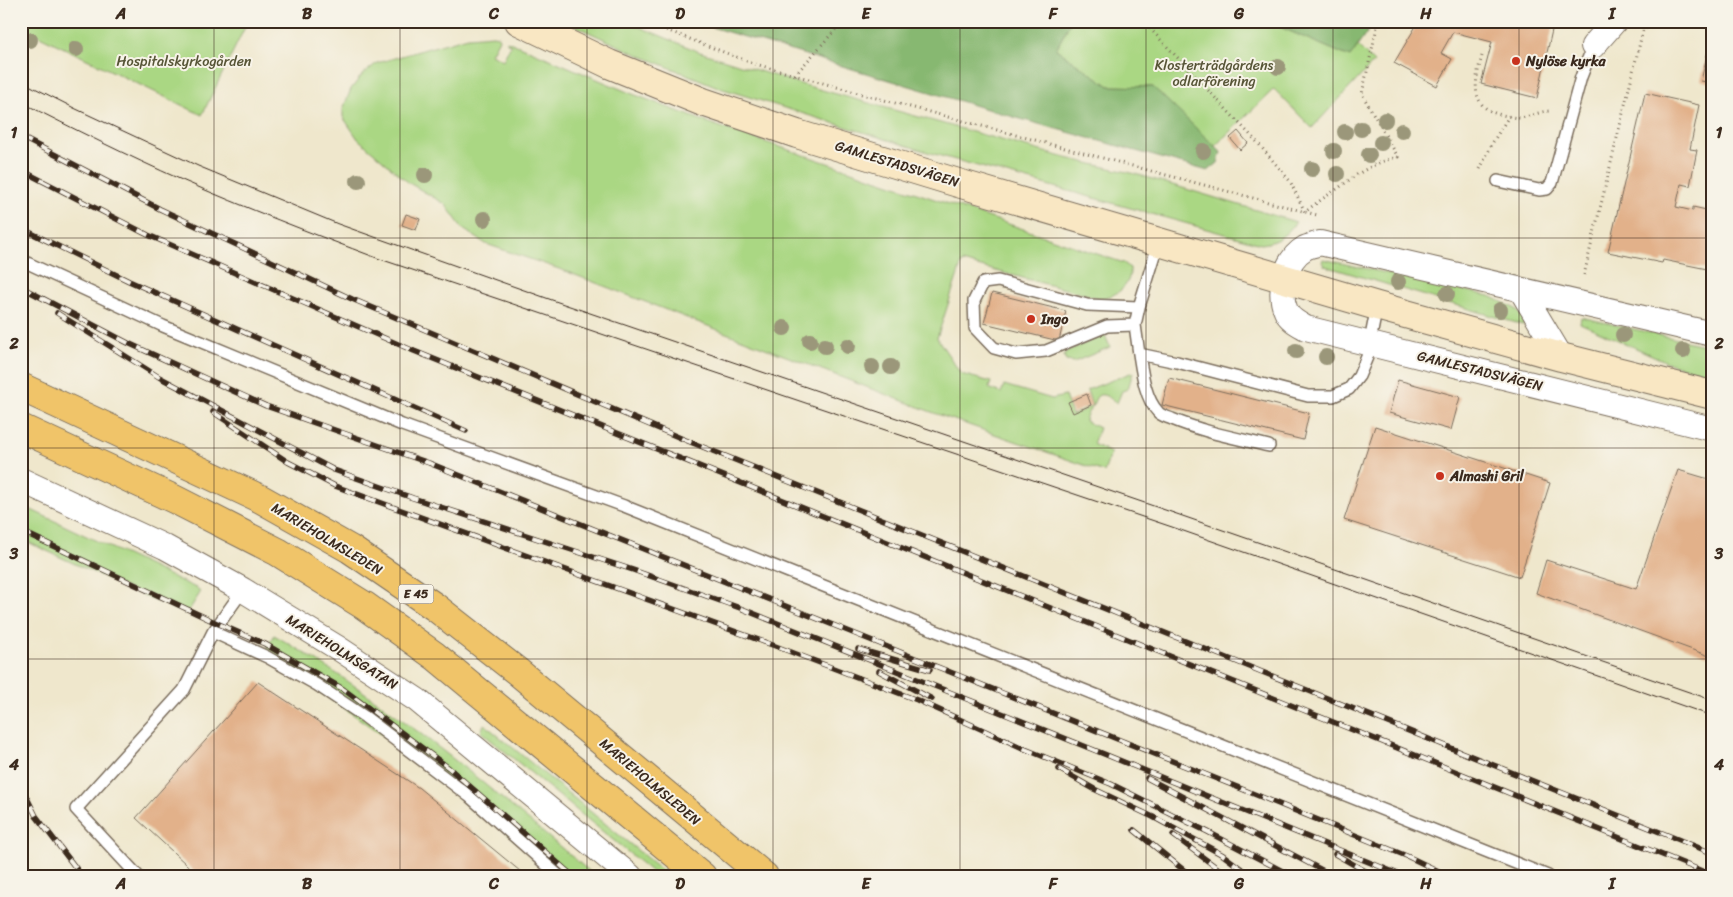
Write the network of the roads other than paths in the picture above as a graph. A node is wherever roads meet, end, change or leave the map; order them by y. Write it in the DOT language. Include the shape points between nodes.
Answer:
graph roads {
  1 [pos="520,21"];
  2 [pos="1614,21"];
  3 [pos="1594,46"];
  4 [pos="1498,181"];
  5 [pos="1159,242"];
  6 [pos="21,260"];
  7 [pos="1284,279"];
  8 [pos="1521,290"];
  9 [pos="1377,306"];
  10 [pos="1139,307"];
  11 [pos="1136,325"];
  12 [pos="1712,334"];
  13 [pos="1370,344"];
  14 [pos="1139,354"];
  15 [pos="1561,357"];
  16 [pos="21,387"];
  17 [pos="1712,395"];
  18 [pos="21,428"];
  19 [pos="1712,429"];
  20 [pos="1269,446"];
  21 [pos="21,480"];
  22 [pos="243,590"];
  23 [pos="213,632"];
  24 [pos="138,876"];
  25 [pos="559,876"];
  26 [pos="630,876"];
  27 [pos="702,876"];
  28 [pos="764,876"];
  29 [pos="1548,876"];
  1 -- 5 [label="street, GAMLESTADSVÄGEN" via="609,64 797,134"];
  2 -- 3 [label="street"];
  3 -- 4 [label="lane" via="1581,77 1552,183 1547,189 1538,190"];
  5 -- 7 [label="street, GAMLESTADSVÄGEN"];
  5 -- 10 [label="lane"];
  6 -- 29 [label="lane" via="163,326 402,425 624,506"];
  7 -- 8 [label="street, GAMLESTADSVÄGEN" via="1296,256 1305,248 1320,243"];
  7 -- 9 [label="street, GAMLESTADSVÄGEN"];
  7 -- 13 [label="street, GAMLESTADSVÄGEN" via="1282,299 1286,312 1295,321 1306,328"];
  8 -- 12 [label="street, GAMLESTADSVÄGEN"];
  8 -- 15 [label="street"];
  9 -- 13 [label="lane"];
  9 -- 15 [label="street, GAMLESTADSVÄGEN"];
  10 -- 11 [label="lane"];
  10 -- 11 [label="lane" via="1087,305 998,281 983,283 974,302 975,328 994,348 1016,354 1046,351 1107,326"];
  11 -- 14 [label="lane"];
  13 -- 14 [label="lane" via="1360,376 1349,389 1333,396 1308,396"];
  13 -- 19 [label="street, GAMLESTADSVÄGEN"];
  14 -- 20 [label="lane" via="1143,377 1159,413 1184,424"];
  15 -- 17 [label="street, GAMLESTADSVÄGEN"];
  16 -- 28 [label="highway, MARIEHOLMSLEDEN / E 45" via="260,499 350,549 435,608 518,672"];
  18 -- 27 [label="highway" via="174,499 278,552 365,606 435,656"];
  21 -- 22 [label="street, MARIEHOLMSGATAN" via="165,547"];
  22 -- 23 [label="lane"];
  22 -- 26 [label="street, MARIEHOLMSGATAN" via="417,700"];
  23 -- 24 [label="lane" via="184,690 76,810"];
  23 -- 25 [label="lane" via="267,656 365,717 469,796"];
}
